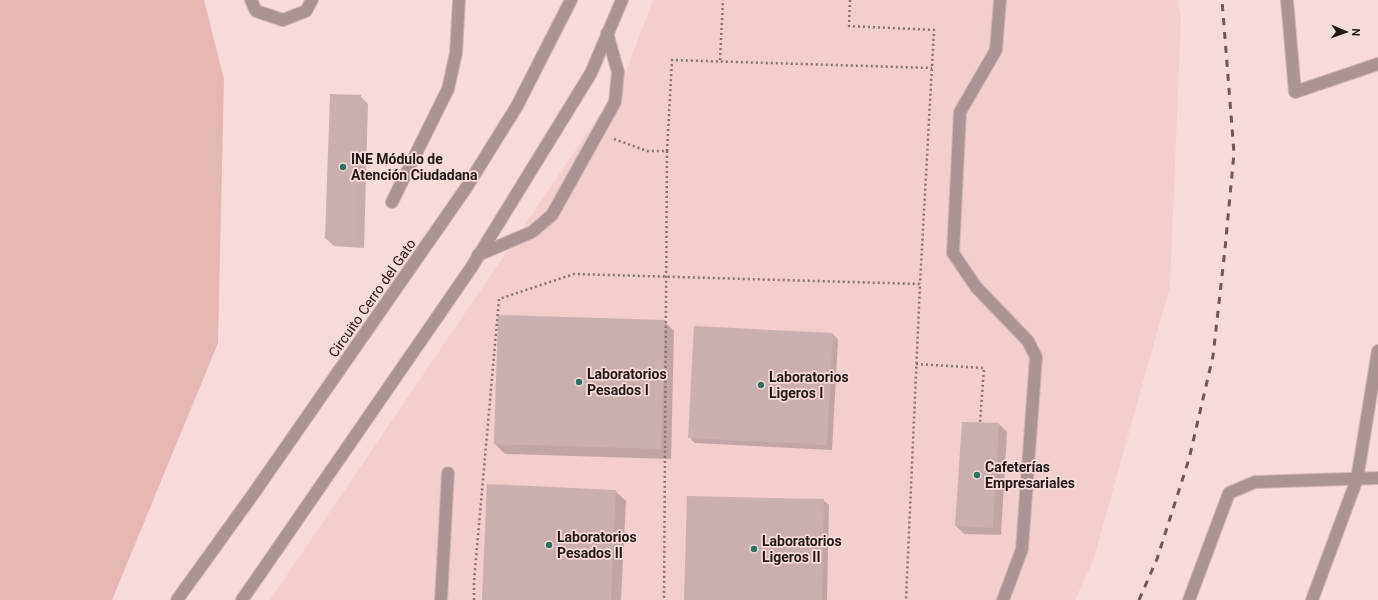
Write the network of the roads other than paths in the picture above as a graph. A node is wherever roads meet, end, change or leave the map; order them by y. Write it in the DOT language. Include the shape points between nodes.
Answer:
graph roads {
  1 [pos="251,0"];
  2 [pos="312,0"];
  3 [pos="459,0"];
  4 [pos="571,0"];
  5 [pos="622,0"];
  6 [pos="1000,0"];
  7 [pos="1287,0"];
  8 [pos="607,33"];
  9 [pos="1378,64"];
  10 [pos="392,202"];
  11 [pos="478,255"];
  12 [pos="1378,351"];
  13 [pos="448,473"];
  14 [pos="1378,478"];
  15 [pos="1357,479"];
  16 [pos="177,600"];
  17 [pos="242,600"];
  18 [pos="441,600"];
  19 [pos="1003,600"];
  20 [pos="1189,600"];
  21 [pos="1312,600"];
  1 -- 2 [label="street" via="256,11 283,20 306,10"];
  3 -- 10 [label="street" via="456,53 448,89"];
  4 -- 16 [label="street, Circuito Cerro del Gato" via="518,106 466,188"];
  5 -- 8 [label="street"];
  6 -- 19 [label="street" via="996,50 960,112 953,253 976,287 1028,341 1036,357 1022,549"];
  7 -- 9 [label="street" via="1295,92"];
  8 -- 11 [label="street" via="591,73"];
  8 -- 11 [label="street" via="618,72 615,102 552,215 532,232"];
  11 -- 17 [label="street"];
  12 -- 15 [label="street"];
  13 -- 18 [label="street"];
  14 -- 15 [label="street"];
  15 -- 20 [label="street" via="1255,482 1229,493"];
  15 -- 21 [label="street"];
}
